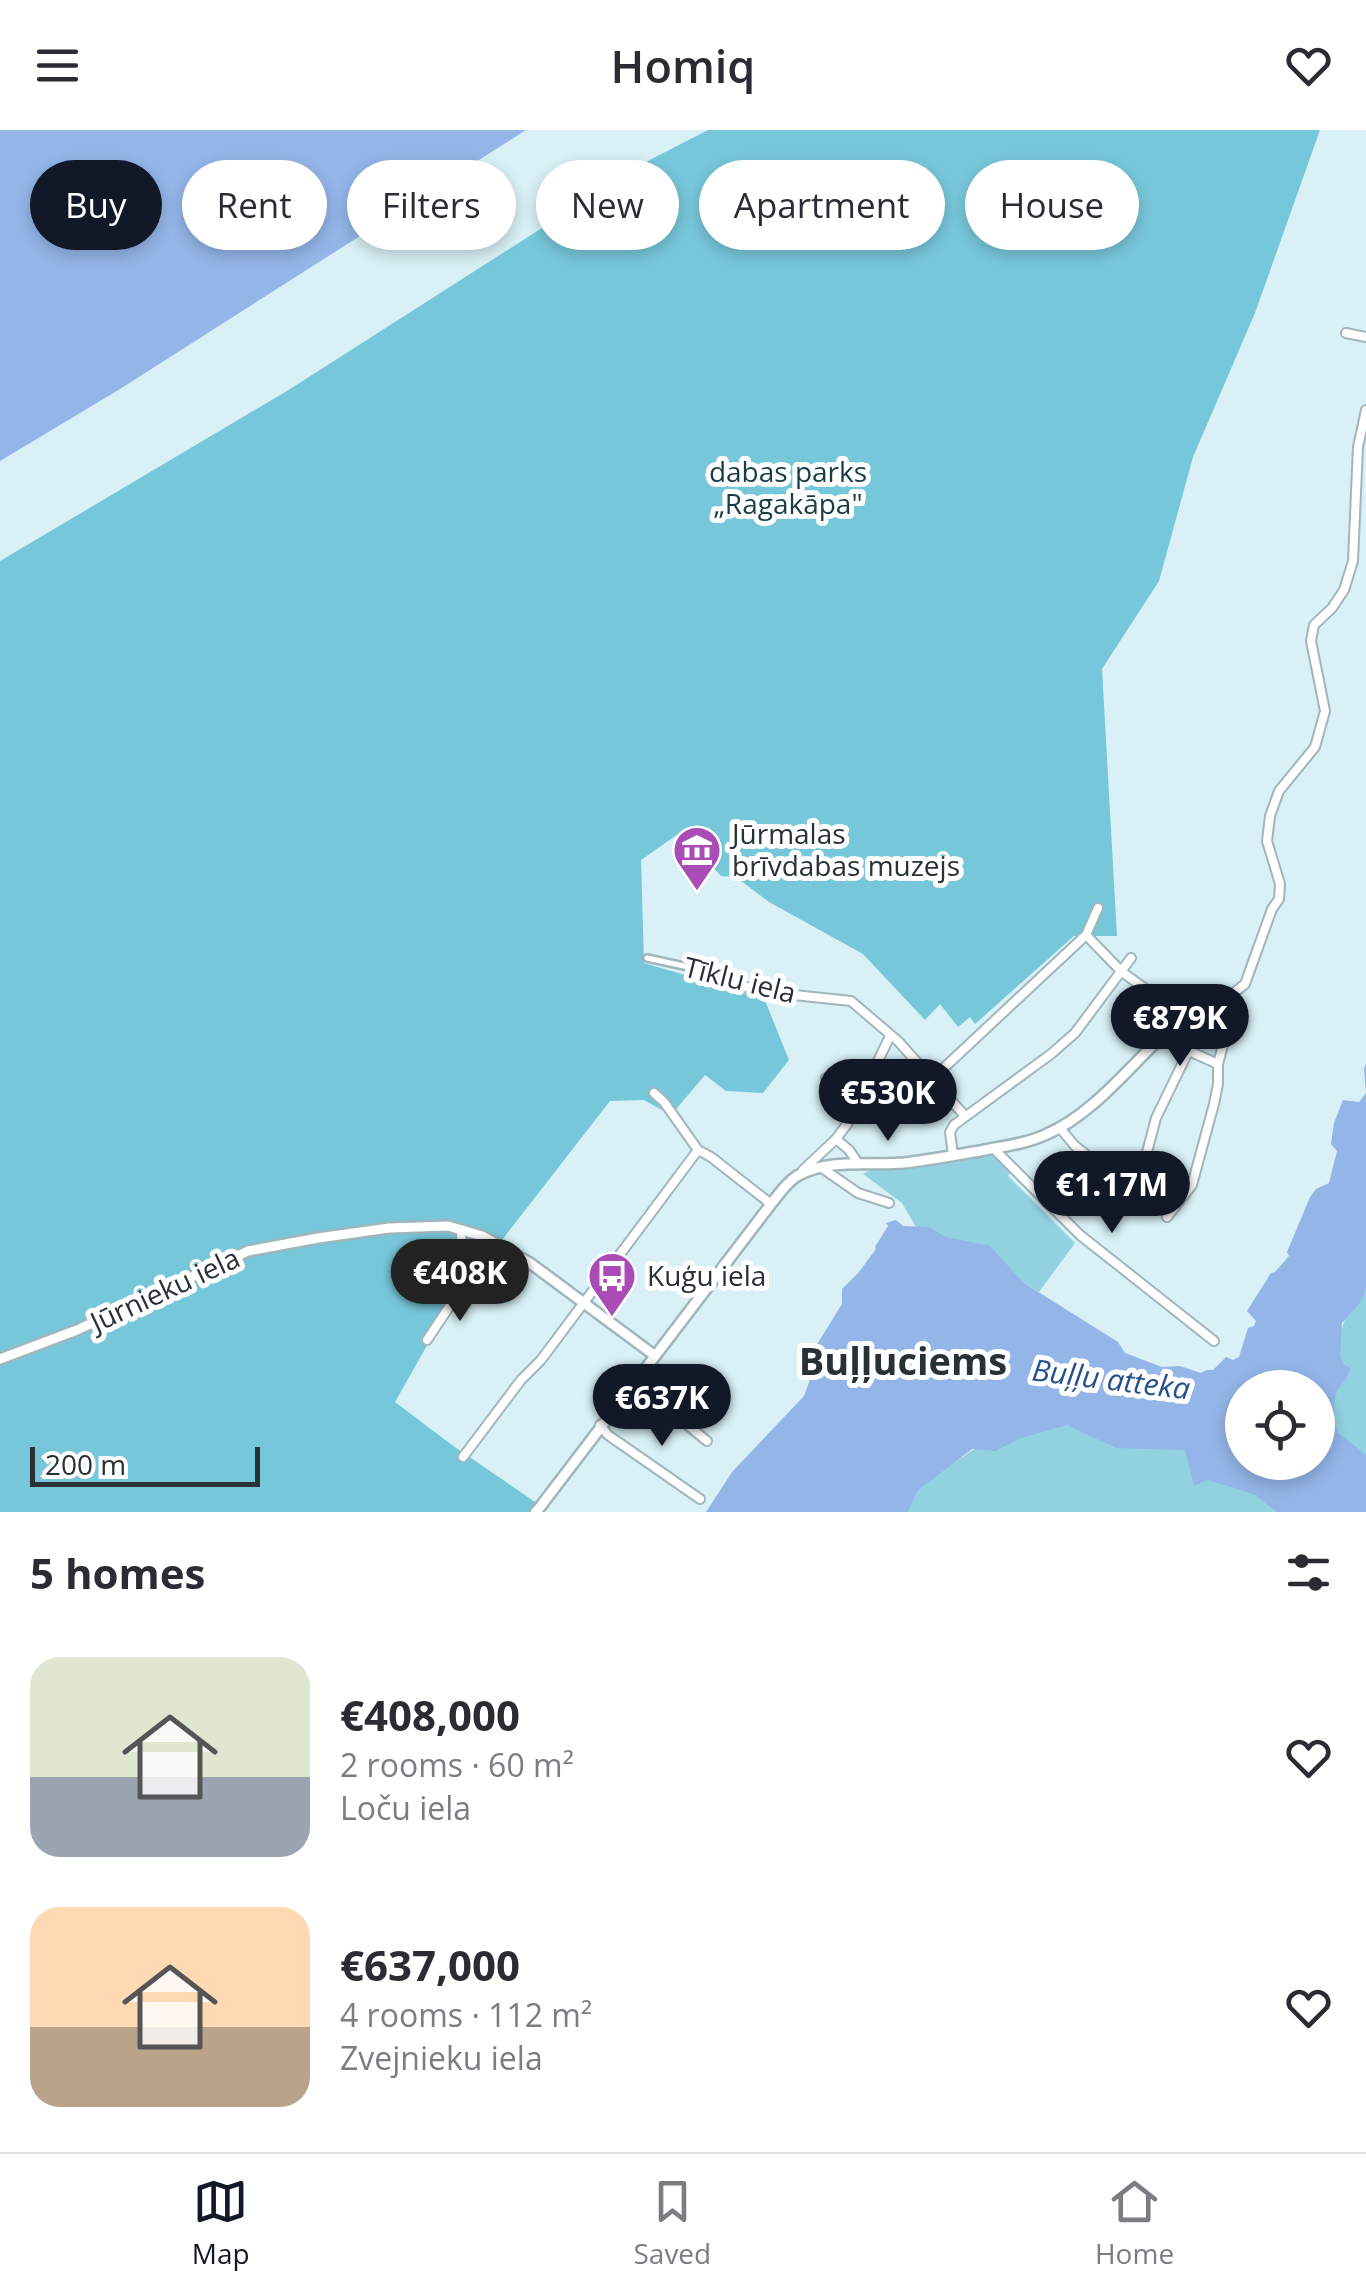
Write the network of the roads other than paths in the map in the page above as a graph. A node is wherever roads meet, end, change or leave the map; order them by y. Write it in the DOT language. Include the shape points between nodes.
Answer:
graph roads {
  1 [pos="1346,333"];
  2 [pos="1366,337"];
  3 [pos="1365,415"];
  4 [pos="1089,902"];
  5 [pos="1086,935"];
  6 [pos="647,958"];
  7 [pos="1131,958"];
  8 [pos="1122,972"];
  9 [pos="736,985"];
  10 [pos="1230,994"];
  11 [pos="1205,1008"];
  12 [pos="1186,1018"];
  13 [pos="890,1036"];
  14 [pos="1160,1038"];
  15 [pos="1188,1052"];
  16 [pos="1218,1064"];
  17 [pos="826,1078"];
  18 [pos="932,1079"];
  19 [pos="654,1093"];
  20 [pos="860,1100"];
  21 [pos="964,1116"];
  22 [pos="1060,1128"];
  23 [pos="836,1139"];
  24 [pos="993,1148"];
  25 [pos="698,1150"];
  26 [pos="953,1155"];
  27 [pos="858,1164"];
  28 [pos="822,1168"];
  29 [pos="796,1177"];
  30 [pos="770,1204"];
  31 [pos="890,1204"];
  32 [pos="1167,1216"];
  33 [pos="460,1229"];
  34 [pos="582,1303"];
  35 [pos="426,1340"];
  36 [pos="1214,1341"];
  37 [pos="654,1355"];
  38 [pos="0,1359"];
  39 [pos="634,1381"];
  40 [pos="600,1425"];
  41 [pos="707,1442"];
  42 [pos="464,1456"];
  43 [pos="700,1499"];
  44 [pos="537,1512"];
  1 -- 2 [label="street"];
  3 -- 10 [label="street" via="1352,561 1344,590 1314,624 1311,640 1325,712 1315,746 1274,804 1267,841 1279,899 1245,984"];
  4 -- 5 [label="street" via="1098,910"];
  5 -- 8 [label="street"];
  5 -- 18 [label="street"];
  6 -- 9 [label="street, Tīklu iela"];
  7 -- 8 [label="street"];
  8 -- 12 [label="street"];
  8 -- 21 [label="street" via="1074,1034"];
  9 -- 13 [label="street, Tīklu iela" via="851,1001"];
  10 -- 11 [label="street"];
  11 -- 12 [label="street"];
  11 -- 16 [label="street" via="1223,1045"];
  12 -- 14 [label="street"];
  13 -- 18 [label="street, Tīklu iela"];
  13 -- 20 [label="street"];
  14 -- 15 [label="street"];
  14 -- 22 [label="street"];
  15 -- 16 [label="street"];
  15 -- 22 [label="street" via="1156,1118 1136,1194"];
  16 -- 32 [label="street" via="1192,1185"];
  17 -- 20 [label="street"];
  18 -- 21 [label="street, Tīklu iela"];
  19 -- 25 [label="street"];
  20 -- 23 [label="street"];
  21 -- 26 [label="street" via="950,1132"];
  22 -- 24 [label="street"];
  23 -- 27 [label="street"];
  23 -- 29 [label="street"];
  24 -- 26 [label="street"];
  24 -- 36 [label="street" via="1080,1235"];
  25 -- 30 [label="street"];
  25 -- 34 [label="street"];
  26 -- 27 [label="street"];
  27 -- 28 [label="street"];
  28 -- 29 [label="street"];
  28 -- 31 [label="street" via="858,1193"];
  29 -- 30 [label="street"];
  30 -- 37 [label="street"];
  33 -- 34 [label="street, Jūrnieku iela" via="530,1262"];
  33 -- 35 [label="street" via="463,1286"];
  33 -- 38 [label="street, Jūrnieku iela" via="390,1228 248,1251"];
  34 -- 37 [label="street, Jūrnieku iela"];
  34 -- 42 [label="street"];
  37 -- 39 [label="street"];
  39 -- 40 [label="street"];
  39 -- 41 [label="street"];
  40 -- 43 [label="street"];
  40 -- 44 [label="street"];
}
